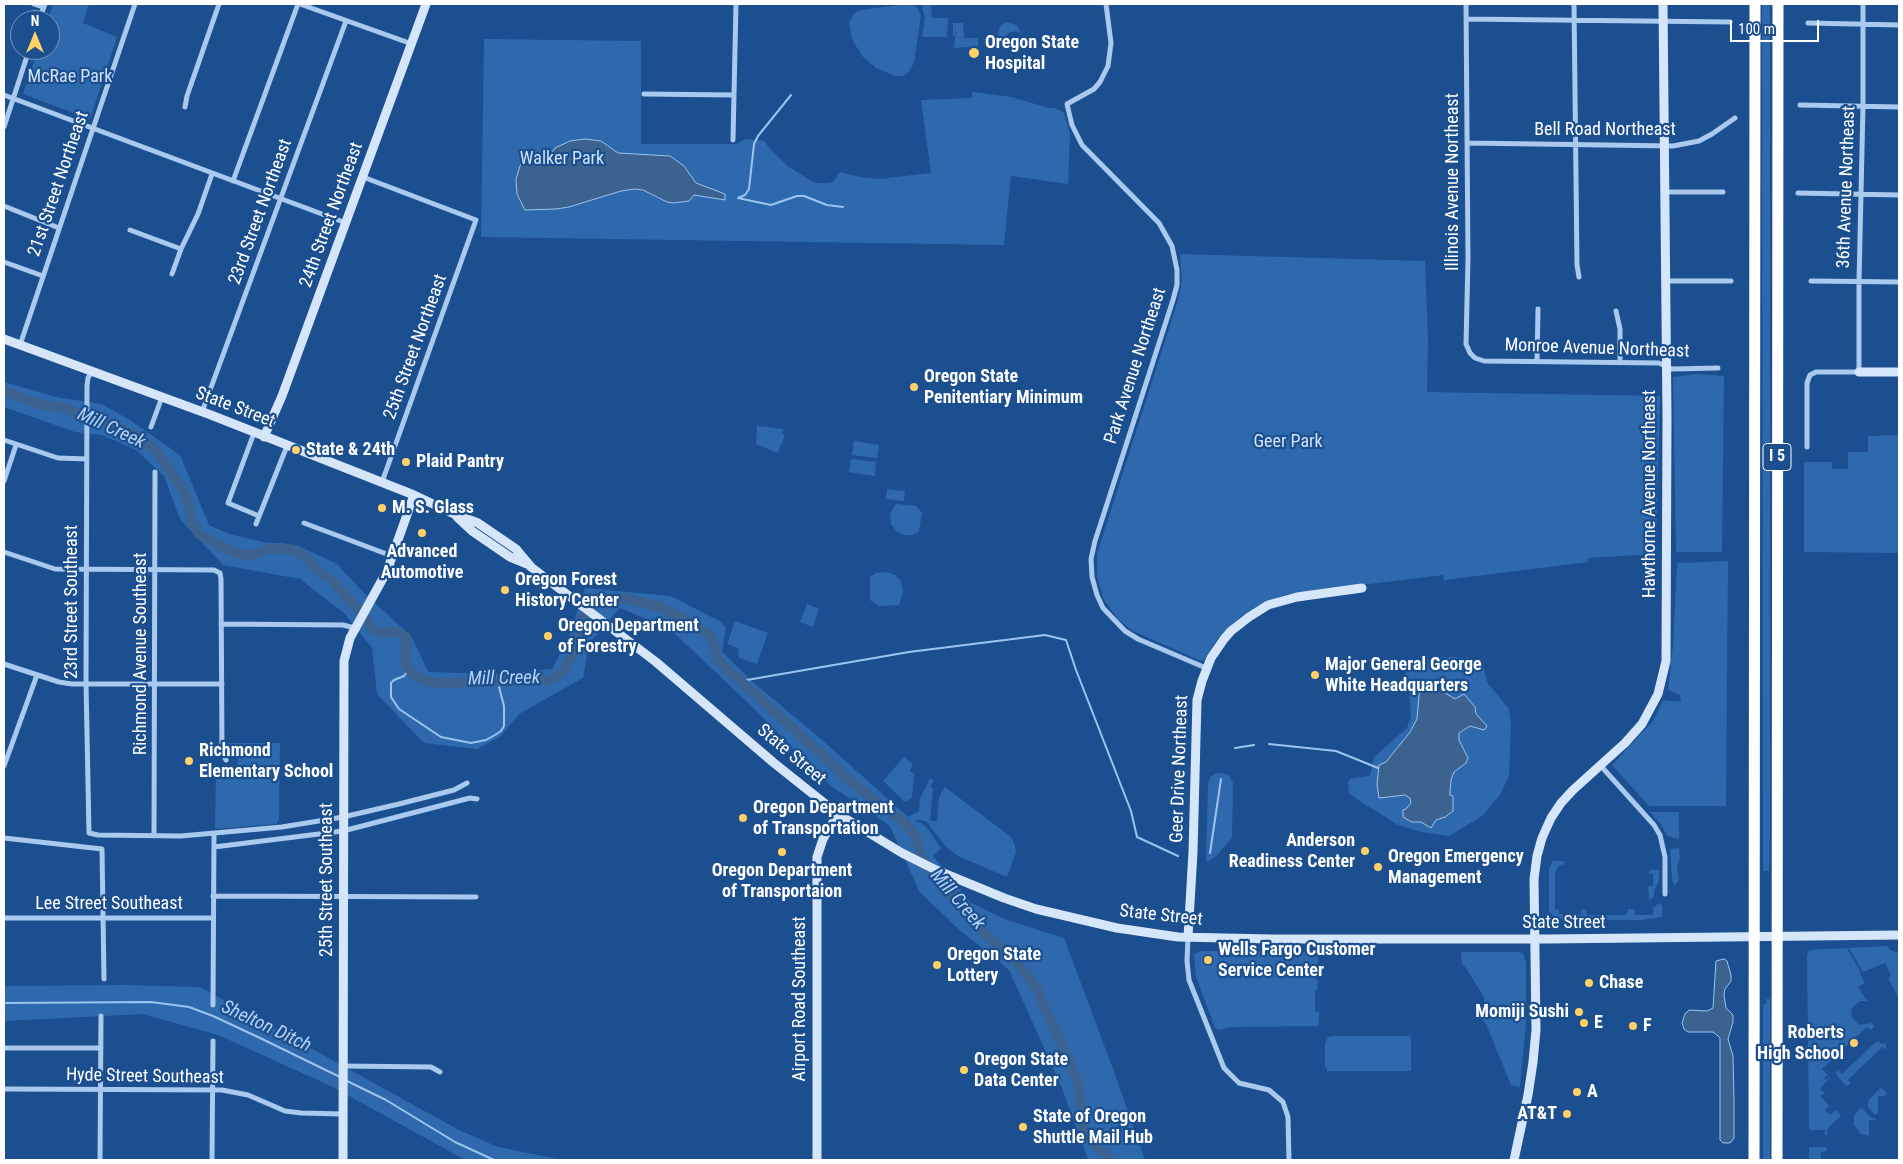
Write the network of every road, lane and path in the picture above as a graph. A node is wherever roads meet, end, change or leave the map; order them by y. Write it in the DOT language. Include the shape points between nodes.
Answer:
graph roads {
  1 [pos="34,4"];
  2 [pos="135,4"];
  3 [pos="219,4"];
  4 [pos="299,4"];
  5 [pos="426,4"];
  6 [pos="736,4"];
  7 [pos="1106,4"];
  8 [pos="1466,4"];
  9 [pos="1574,4"];
  10 [pos="1663,4"];
  11 [pos="1755,4"];
  12 [pos="1778,4"];
  13 [pos="1863,4"];
  14 [pos="44,6"];
  15 [pos="1466,19"];
  16 [pos="1574,20"];
  17 [pos="346,21"];
  18 [pos="1663,21"];
  19 [pos="1730,22"];
  20 [pos="1808,23"];
  21 [pos="1863,24"];
  22 [pos="1899,25"];
  23 [pos="412,44"];
  24 [pos="26,60"];
  25 [pos="644,94"];
  26 [pos="4,95"];
  27 [pos="734,95"];
  28 [pos="13,99"];
  29 [pos="1800,105"];
  30 [pos="185,106"];
  31 [pos="1864,106"];
  32 [pos="1899,107"];
  33 [pos="1735,118"];
  34 [pos="4,127"];
  35 [pos="92,129"];
  36 [pos="733,140"];
  37 [pos="1467,143"];
  38 [pos="1576,143"];
  39 [pos="1664,146"];
  40 [pos="212,174"];
  41 [pos="363,177"];
  42 [pos="233,181"];
  43 [pos="1665,192"];
  44 [pos="1724,192"];
  45 [pos="1798,193"];
  46 [pos="1861,194"];
  47 [pos="1899,195"];
  48 [pos="280,199"];
  49 [pos="4,206"];
  50 [pos="346,223"];
  51 [pos="59,228"];
  52 [pos="130,230"];
  53 [pos="182,249"];
  54 [pos="4,262"];
  55 [pos="172,274"];
  56 [pos="43,276"];
  57 [pos="1579,277"];
  58 [pos="1666,281"];
  59 [pos="1731,281"];
  60 [pos="1811,281"];
  61 [pos="1858,282"];
  62 [pos="1899,282"];
  63 [pos="1538,309"];
  64 [pos="1616,311"];
  65 [pos="4,339"];
  66 [pos="20,345"];
  67 [pos="1475,358"];
  68 [pos="1537,362"];
  69 [pos="1620,363"];
  70 [pos="1666,366"];
  71 [pos="1718,368"];
  72 [pos="92,371"];
  73 [pos="1859,372"];
  74 [pos="1899,372"];
  75 [pos="162,397"];
  76 [pos="202,412"];
  77 [pos="151,427"];
  78 [pos="254,433"];
  79 [pos="264,437"];
  80 [pos="4,440"];
  81 [pos="16,445"];
  82 [pos="287,446"];
  83 [pos="1806,447"];
  84 [pos="87,458"];
  85 [pos="155,472"];
  86 [pos="4,480"];
  87 [pos="382,482"];
  88 [pos="414,495"];
  89 [pos="259,516"];
  90 [pos="304,523"];
  91 [pos="256,524"];
  92 [pos="4,552"];
  93 [pos="392,556"];
  94 [pos="86,569"];
  95 [pos="155,570"];
  96 [pos="1362,588"];
  97 [pos="221,624"];
  98 [pos="355,628"];
  99 [pos="4,664"];
  100 [pos="1206,668"];
  101 [pos="36,675"];
  102 [pos="86,684"];
  103 [pos="155,684"];
  104 [pos="222,684"];
  105 [pos="226,760"];
  106 [pos="1600,765"];
  107 [pos="4,766"];
  108 [pos="467,783"];
  109 [pos="478,799"];
  110 [pos="838,814"];
  111 [pos="343,818"];
  112 [pos="343,832"];
  113 [pos="214,834"];
  114 [pos="154,836"];
  115 [pos="4,838"];
  116 [pos="214,847"];
  117 [pos="1664,894"];
  118 [pos="213,896"];
  119 [pos="343,897"];
  120 [pos="476,897"];
  121 [pos="4,918"];
  122 [pos="102,918"];
  123 [pos="213,918"];
  124 [pos="1899,935"];
  125 [pos="1188,937"];
  126 [pos="1535,939"];
  127 [pos="104,979"];
  128 [pos="213,1005"];
  129 [pos="100,1016"];
  130 [pos="213,1041"];
  131 [pos="4,1048"];
  132 [pos="100,1048"];
  133 [pos="342,1066"];
  134 [pos="440,1072"];
  135 [pos="4,1089"];
  136 [pos="101,1090"];
  137 [pos="212,1090"];
  138 [pos="342,1114"];
  139 [pos="100,1160"];
  140 [pos="212,1160"];
  141 [pos="343,1160"];
  142 [pos="817,1160"];
  143 [pos="1289,1160"];
  144 [pos="1514,1160"];
  145 [pos="1754,1160"];
  146 [pos="1777,1160"];
  1 -- 14 [label="street"];
  2 -- 35 [label="street, 21st Street Northeast"];
  3 -- 30 [label="street"];
  4 -- 17 [label="street"];
  4 -- 42 [label="street"];
  5 -- 23 [label="main road, 24th Street Northeast"];
  6 -- 27 [label="street"];
  7 -- 100 [label="street, Park Avenue Northeast" via="1111,43 1108,66 1094,89 1067,104 1072,125 1082,146 1165,231 1176,256 1178,270 1174,300 1092,551 1092,577 1103,608 1125,631"];
  8 -- 15 [label="street, Illinois Avenue Northeast"];
  9 -- 16 [label="street"];
  10 -- 18 [label="main road, Hawthorne Avenue Northeast"];
  11 -- 145 [label="highway, I 5"];
  12 -- 146 [label="highway, I 5"];
  13 -- 21 [label="street, 36th Avenue Northeast"];
  15 -- 16 [label="street"];
  15 -- 37 [label="street, Illinois Avenue Northeast"];
  16 -- 18 [label="street"];
  16 -- 38 [label="street"];
  17 -- 23 [label="street"];
  17 -- 48 [label="street, 23rd Street Northeast"];
  18 -- 19 [label="street"];
  18 -- 39 [label="main road, Hawthorne Avenue Northeast"];
  20 -- 21 [label="street"];
  21 -- 22 [label="street"];
  21 -- 31 [label="street, 36th Avenue Northeast"];
  23 -- 41 [label="main road, 24th Street Northeast"];
  24 -- 28 [label="street"];
  25 -- 27 [label="street"];
  26 -- 28 [label="street"];
  27 -- 36 [label="street"];
  28 -- 34 [label="street"];
  28 -- 35 [label="street"];
  29 -- 31 [label="street"];
  31 -- 32 [label="street"];
  31 -- 46 [label="street, 36th Avenue Northeast"];
  33 -- 39 [label="street, Bell Road Northeast" via="1699,141"];
  35 -- 40 [label="street"];
  35 -- 51 [label="street, 21st Street Northeast"];
  37 -- 38 [label="street, Bell Road Northeast"];
  37 -- 67 [label="street, Illinois Avenue Northeast" via="1466,344"];
  38 -- 39 [label="street, Bell Road Northeast"];
  38 -- 57 [label="street"];
  39 -- 43 [label="main road, Hawthorne Avenue Northeast"];
  40 -- 42 [label="street"];
  40 -- 53 [label="street"];
  41 -- 50 [label="main road, 24th Street Northeast"];
  41 -- 87 [label="street, 25th Street Northeast" via="476,220"];
  42 -- 48 [label="street"];
  43 -- 44 [label="street"];
  43 -- 58 [label="main road, Hawthorne Avenue Northeast"];
  45 -- 46 [label="street"];
  46 -- 47 [label="street"];
  46 -- 61 [label="street, 36th Avenue Northeast"];
  48 -- 50 [label="street"];
  48 -- 76 [label="street, 23rd Street Northeast"];
  49 -- 51 [label="street"];
  50 -- 79 [label="main road, 24th Street Northeast"];
  51 -- 56 [label="street, 21st Street Northeast"];
  52 -- 53 [label="street"];
  53 -- 55 [label="street"];
  54 -- 56 [label="street"];
  56 -- 66 [label="street, 21st Street Northeast"];
  58 -- 59 [label="street"];
  58 -- 70 [label="main road, Hawthorne Avenue Northeast"];
  60 -- 61 [label="street"];
  61 -- 62 [label="street"];
  61 -- 73 [label="street, 36th Avenue Northeast"];
  63 -- 68 [label="street"];
  64 -- 69 [label="street" via="1620,329"];
  65 -- 66 [label="main road, State Street"];
  66 -- 72 [label="main road, State Street"];
  67 -- 68 [label="street, Monroe Avenue Northeast"];
  68 -- 69 [label="street, Monroe Avenue Northeast"];
  69 -- 70 [label="street, Monroe Avenue Northeast" via="1659,363"];
  70 -- 71 [label="street, Monroe Avenue Northeast" via="1672,369"];
  70 -- 106 [label="main road, Hawthorne Avenue Northeast" via="1666,661 1658,694 1642,724"];
  72 -- 75 [label="main road, State Street"];
  72 -- 84 [label="street, 23rd Street Southeast" via="88,378"];
  73 -- 74 [label="main road"];
  73 -- 83 [label="street" via="1816,372 1810,375 1807,383"];
  75 -- 76 [label="main road, State Street"];
  75 -- 77 [label="street"];
  76 -- 78 [label="main road, State Street"];
  78 -- 79 [label="main road, State Street"];
  78 -- 89 [label="street" via="228,503"];
  79 -- 82 [label="main road, State Street"];
  80 -- 81 [label="street"];
  81 -- 84 [label="street" via="62,458"];
  81 -- 86 [label="street"];
  82 -- 87 [label="main road, State Street"];
  82 -- 89 [label="street"];
  84 -- 94 [label="street, 23rd Street Southeast"];
  85 -- 95 [label="street, Richmond Avenue Southeast"];
  87 -- 88 [label="main road, State Street"];
  88 -- 93 [label="main road, 25th Street Southeast"];
  88 -- 110 [label="main road, State Street" via="478,523 516,549 531,567 656,662"];
  89 -- 91 [label="street"];
  90 -- 93 [label="street"];
  92 -- 94 [label="street" via="48,568"];
  93 -- 98 [label="main road, 25th Street Southeast" via="380,586"];
  94 -- 95 [label="street"];
  94 -- 102 [label="street, 23rd Street Southeast"];
  95 -- 97 [label="street" via="214,570 220,573"];
  95 -- 103 [label="street, Richmond Avenue Southeast"];
  96 -- 100 [label="main road, Geer Drive Northeast" via="1297,597 1268,606 1249,617 1224,639"];
  97 -- 98 [label="street" via="343,625"];
  97 -- 104 [label="street"];
  98 -- 111 [label="main road, 25th Street Southeast" via="344,661"];
  99 -- 101 [label="street"];
  100 -- 125 [label="main road, Geer Drive Northeast" via="1196,710"];
  101 -- 102 [label="street" via="59,682"];
  101 -- 107 [label="street"];
  102 -- 103 [label="street"];
  102 -- 114 [label="street, 23rd Street Southeast" via="89,833"];
  103 -- 104 [label="street"];
  103 -- 114 [label="street, Richmond Avenue Southeast"];
  104 -- 105 [label="street" via="222,752"];
  106 -- 117 [label="street" via="1660,835 1664,857"];
  106 -- 126 [label="main road, Hawthorne Avenue Northeast" via="1562,803 1542,838 1535,873"];
  108 -- 111 [label="street" via="454,790"];
  109 -- 112 [label="street" via="470,798"];
  110 -- 125 [label="main road, State Street" via="902,853 1004,898 1057,915 1117,928"];
  110 -- 142 [label="main road, Airport Road Southeast" via="823,839 817,862"];
  111 -- 112 [label="main road, 25th Street Southeast"];
  111 -- 113 [label="street"];
  112 -- 116 [label="street"];
  112 -- 119 [label="main road, 25th Street Southeast"];
  113 -- 114 [label="street"];
  113 -- 116 [label="street"];
  115 -- 122 [label="street" via="102,849"];
  116 -- 118 [label="street"];
  118 -- 119 [label="street"];
  118 -- 123 [label="street"];
  119 -- 120 [label="street"];
  119 -- 133 [label="main road, 25th Street Southeast"];
  121 -- 122 [label="street, Lee Street Southeast"];
  122 -- 123 [label="street, Lee Street Southeast"];
  122 -- 127 [label="street"];
  123 -- 128 [label="street"];
  124 -- 126 [label="main road, State Street"];
  125 -- 126 [label="main road, State Street"];
  125 -- 143 [label="street" via="1189,980 1224,1068 1239,1083 1270,1090 1283,1102 1288,1117"];
  126 -- 144 [label="main road, Hawthorne Avenue Northeast" via="1533,1062"];
  129 -- 132 [label="street"];
  130 -- 137 [label="street"];
  131 -- 132 [label="street"];
  132 -- 136 [label="street"];
  133 -- 134 [label="street" via="431,1067"];
  133 -- 138 [label="main road, 25th Street Southeast"];
  135 -- 136 [label="street, Hyde Street Southeast"];
  136 -- 137 [label="street, Hyde Street Southeast"];
  136 -- 139 [label="street"];
  137 -- 138 [label="street, Hyde Street Southeast" via="238,1092 285,1112"];
  137 -- 140 [label="street"];
  138 -- 141 [label="main road, 25th Street Southeast"];
}
